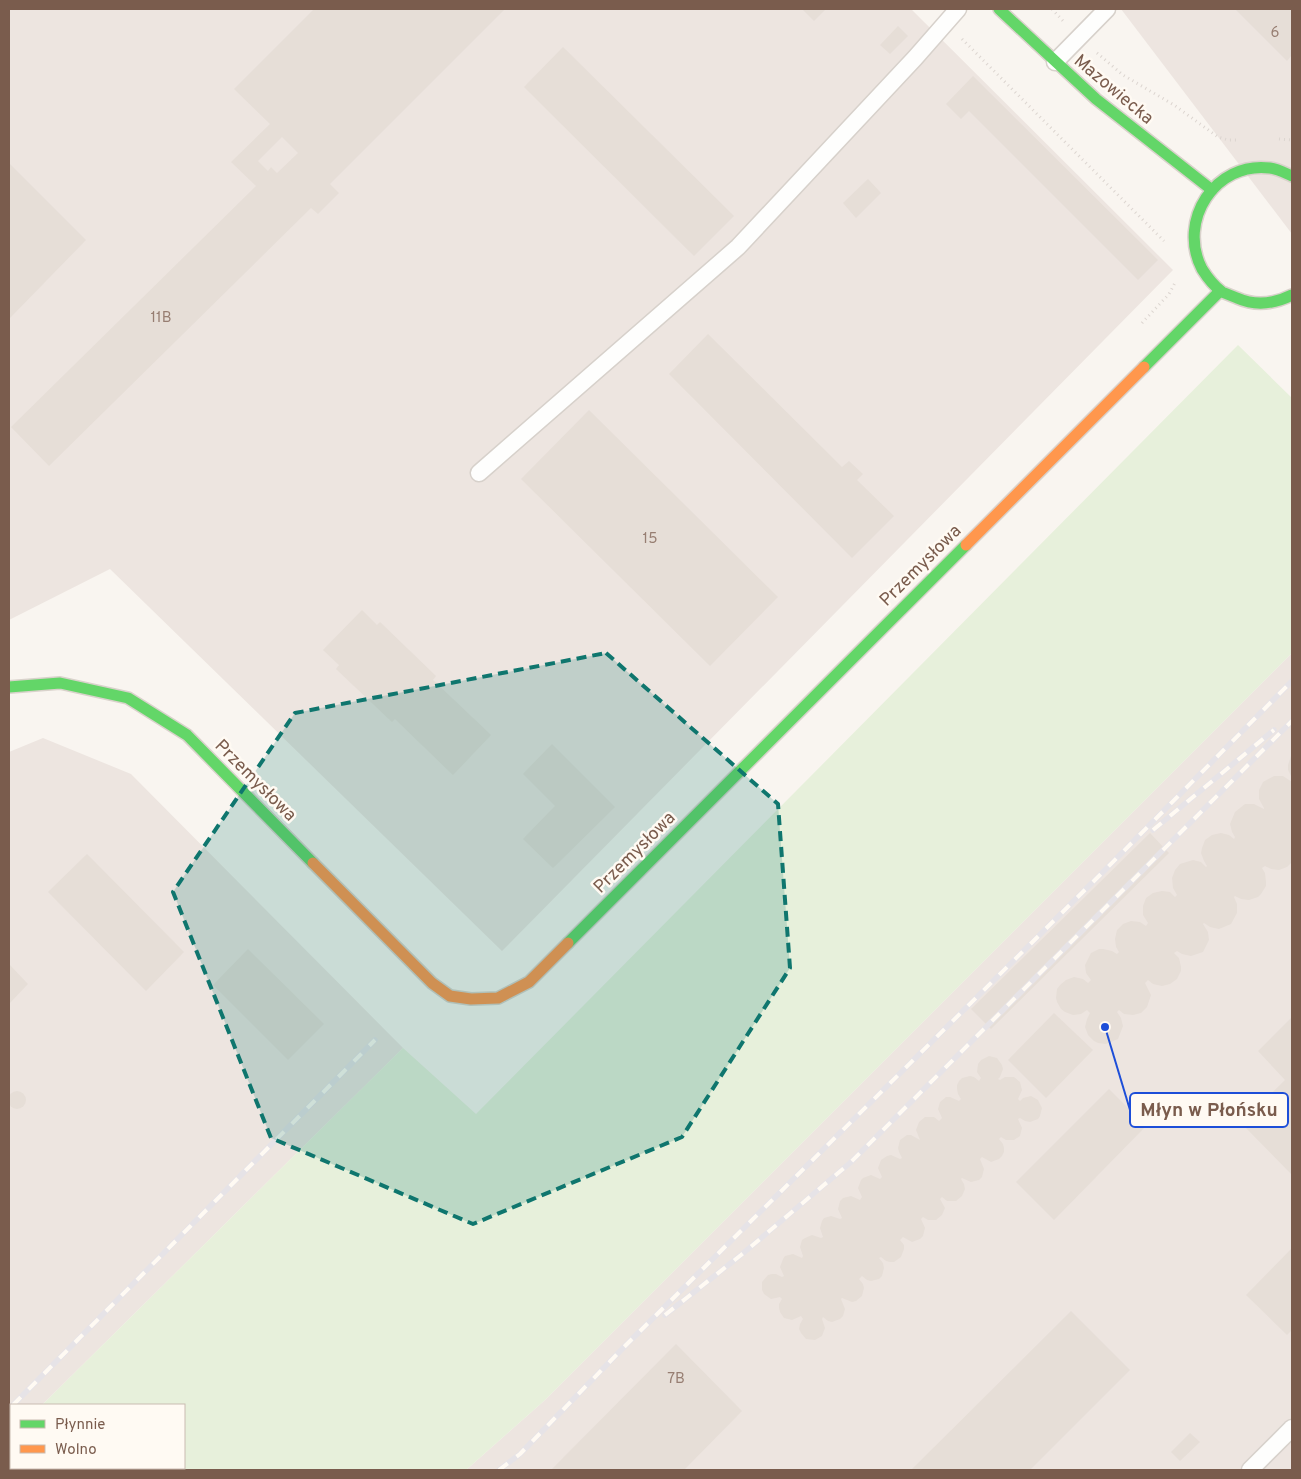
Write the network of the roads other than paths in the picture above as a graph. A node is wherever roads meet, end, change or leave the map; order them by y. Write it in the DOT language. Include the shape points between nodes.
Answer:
graph roads {
  1 [pos="958,9"];
  2 [pos="999,9"];
  3 [pos="1107,9"];
  4 [pos="1055,62"];
  5 [pos="1292,176"];
  6 [pos="1212,190"];
  7 [pos="1220,291"];
  8 [pos="1292,295"];
  9 [pos="479,473"];
  10 [pos="9,687"];
  11 [pos="1292,1428"];
  12 [pos="1250,1470"];
  1 -- 9 [label="lane" via="738,247"];
  2 -- 4 [label="street, Mazowiecka"];
  3 -- 4 [label="lane"];
  4 -- 6 [label="street, Mazowiecka" via="1096,99"];
  5 -- 6 [label="street" via="1274,169 1250,168 1228,176"];
  6 -- 7 [label="street" via="1198,210 1192,232 1195,254 1204,274"];
  7 -- 8 [label="street" via="1252,303 1269,303"];
  7 -- 10 [label="street, Przemysłowa" via="529,982 498,998 472,1000 450,996 432,983 187,735 128,698 60,683"];
  11 -- 12 [label="lane"];
}
